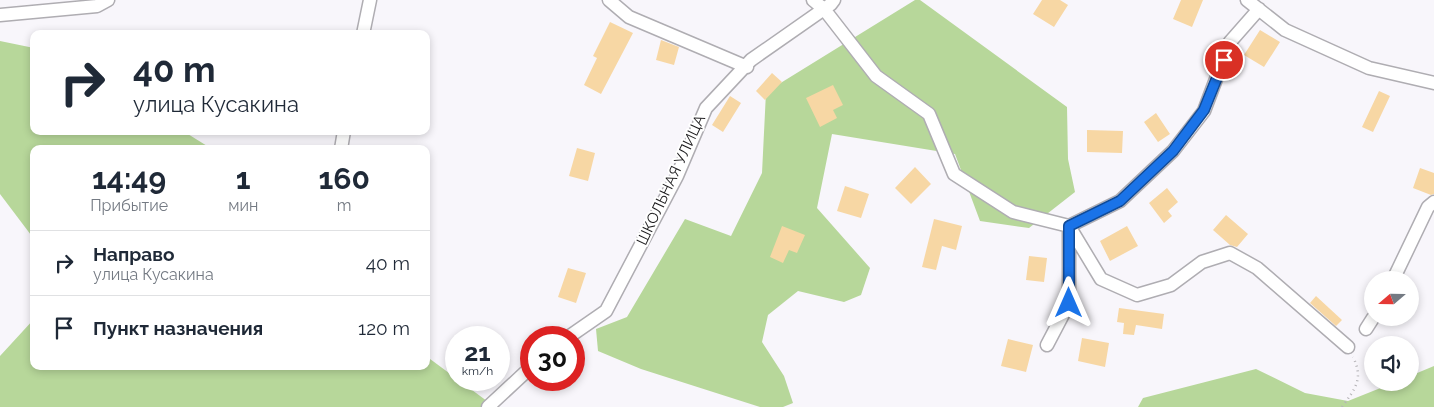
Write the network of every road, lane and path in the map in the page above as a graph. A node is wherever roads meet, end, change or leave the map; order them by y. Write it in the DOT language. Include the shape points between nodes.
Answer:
graph roads {
  1 [pos="108,0"];
  2 [pos="370,0"];
  3 [pos="609,0"];
  4 [pos="813,0"];
  5 [pos="834,0"];
  6 [pos="1247,0"];
  7 [pos="90,3"];
  8 [pos="824,9"];
  9 [pos="1259,9"];
  10 [pos="0,15"];
  11 [pos="364,30"];
  12 [pos="747,67"];
  13 [pos="1434,83"];
  14 [pos="1434,202"];
  15 [pos="1069,226"];
  16 [pos="1397,271"];
  17 [pos="584,326"];
  18 [pos="1368,326"];
  19 [pos="1366,329"];
  20 [pos="1047,346"];
  21 [pos="1348,346"];
  22 [pos="520,376"];
  23 [pos="488,407"];
  24 [pos="1342,407"];
  1 -- 7 [label="street" via="97,6"];
  2 -- 11 [label="street"];
  3 -- 12 [label="street" via="629,17"];
  4 -- 8 [label="street"];
  5 -- 8 [label="street, ШКОЛЬНАЯ УЛИЦА"];
  6 -- 9 [label="street"];
  7 -- 10 [label="street"];
  8 -- 12 [label="street, ШКОЛЬНАЯ УЛИЦА" via="751,60"];
  8 -- 15 [label="street" via="876,76 929,114 954,174 1013,212"];
  9 -- 13 [label="street" via="1285,30 1369,68"];
  9 -- 15 [label="street" via="1230,42 1204,110 1173,151 1120,201"];
  12 -- 17 [label="street, ШКОЛЬНАЯ УЛИЦА" via="706,108 677,176 606,311"];
  14 -- 16 [label="street" via="1428,207"];
  15 -- 20 [label="street" via="1069,303"];
  15 -- 21 [label="street" via="1102,279 1137,295 1171,285 1202,262 1230,253 1257,268"];
  18 -- 19 [label="street"];
  21 -- 24 [label="path" via="1359,375"];
  22 -- 23 [label="street"];
}
